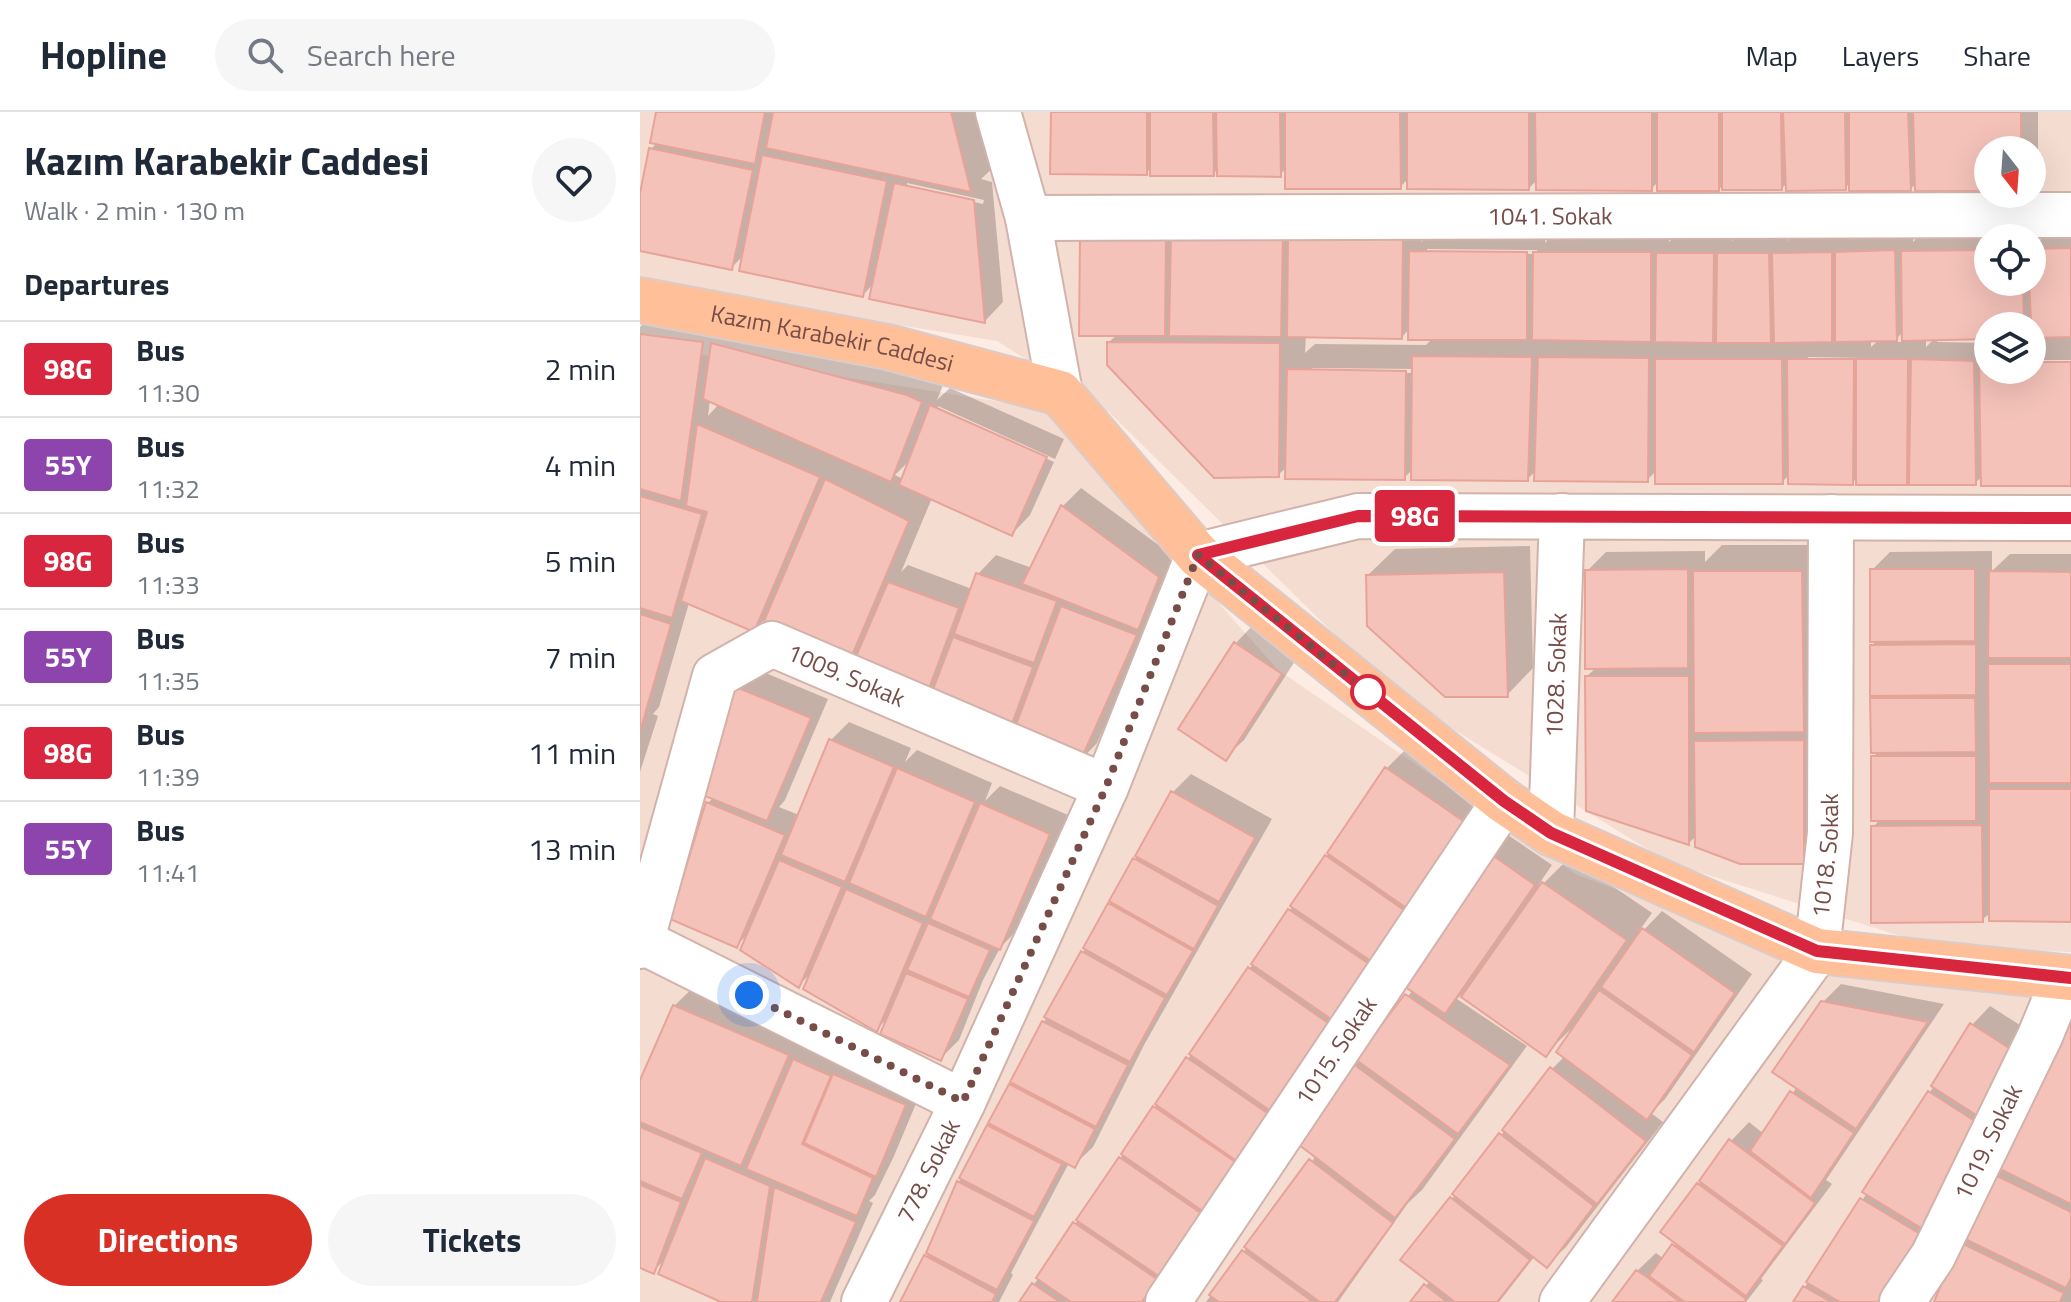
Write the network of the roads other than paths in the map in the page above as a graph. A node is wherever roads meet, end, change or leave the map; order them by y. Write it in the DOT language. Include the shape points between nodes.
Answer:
graph roads {
  1 [pos="998,112"];
  2 [pos="2071,215"];
  3 [pos="1028,218"];
  4 [pos="640,300"];
  5 [pos="1060,393"];
  6 [pos="1562,516"];
  7 [pos="1831,517"];
  8 [pos="2071,518"];
  9 [pos="1198,555"];
  10 [pos="1106,787"];
  11 [pos="1504,801"];
  12 [pos="1551,833"];
  13 [pos="641,944"];
  14 [pos="1817,951"];
  15 [pos="2068,978"];
  16 [pos="963,1102"];
  17 [pos="864,1302"];
  18 [pos="1168,1302"];
  19 [pos="1562,1302"];
  20 [pos="1902,1302"];
  1 -- 3 [label="street"];
  2 -- 3 [label="street, 1041. Sokak"];
  3 -- 5 [label="street"];
  4 -- 5 [label="main road, Kazım Karabekir Caddesi" via="888,347"];
  5 -- 9 [label="main road"];
  6 -- 7 [label="street"];
  6 -- 9 [label="street" via="1358,516"];
  6 -- 12 [label="street, 1028. Sokak"];
  7 -- 8 [label="street"];
  7 -- 14 [label="street, 1018. Sokak" via="1830,833"];
  9 -- 10 [label="street, 778. Sokak"];
  9 -- 11 [label="main road"];
  10 -- 13 [label="street, 1009. Sokak" via="772,644 715,676"];
  10 -- 16 [label="street, 778. Sokak"];
  11 -- 12 [label="main road"];
  11 -- 18 [label="street, 1015. Sokak"];
  12 -- 14 [label="main road"];
  13 -- 16 [label="street"];
  14 -- 15 [label="main road"];
  14 -- 19 [label="street, 1018. Sokak"];
  15 -- 20 [label="street, 1019. Sokak" via="1933,1256"];
  16 -- 17 [label="street, 778. Sokak"];
}
